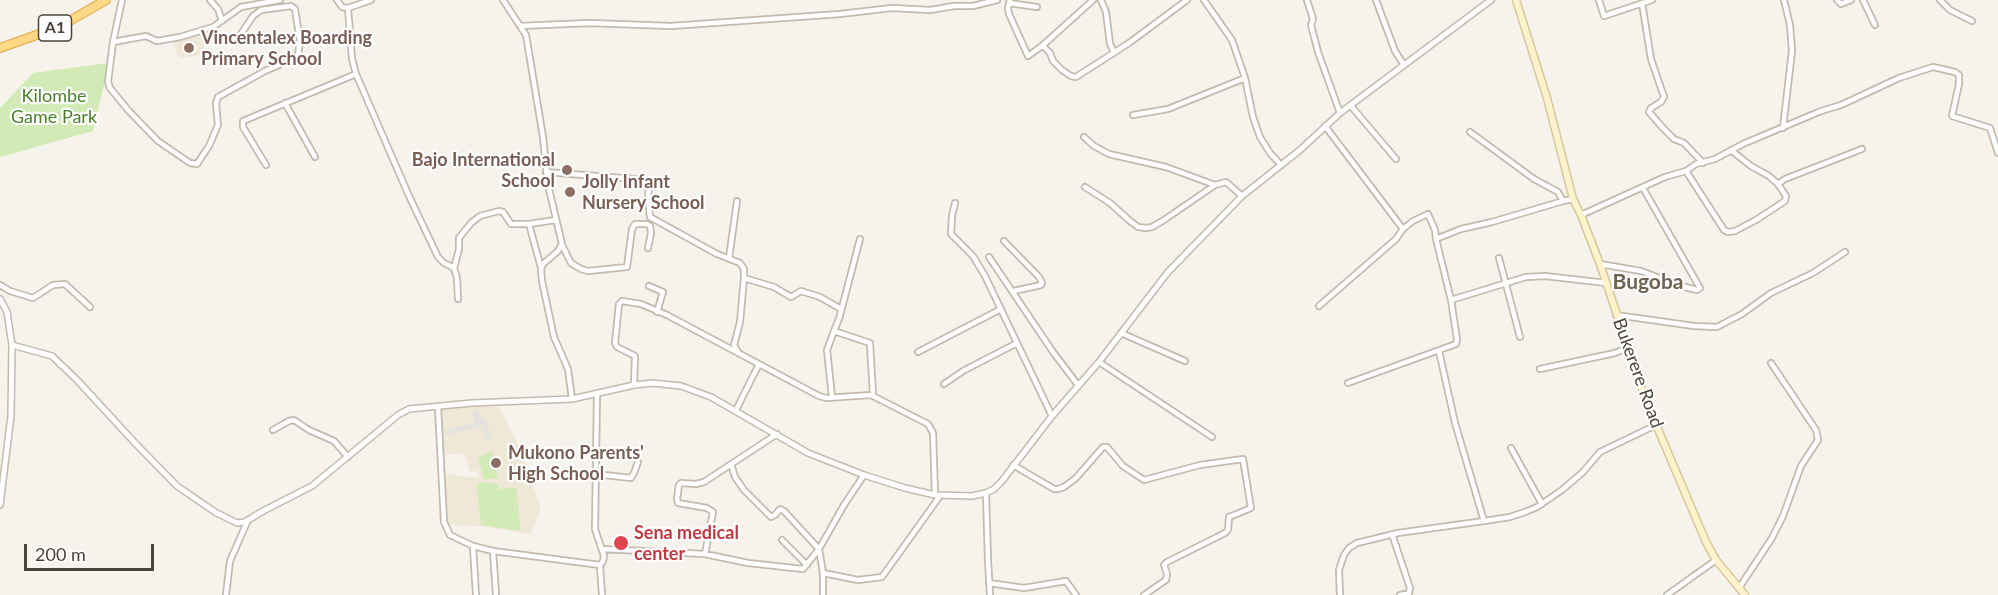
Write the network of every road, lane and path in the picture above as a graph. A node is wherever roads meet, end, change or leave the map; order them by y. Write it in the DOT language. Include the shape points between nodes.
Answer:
graph roads {
  1 [pos="106,0"];
  2 [pos="122,0"];
  3 [pos="210,0"];
  4 [pos="280,0"];
  5 [pos="337,0"];
  6 [pos="371,0"];
  7 [pos="503,0"];
  8 [pos="997,0"];
  9 [pos="1093,0"];
  10 [pos="1101,0"];
  11 [pos="1187,0"];
  12 [pos="1204,0"];
  13 [pos="1307,0"];
  14 [pos="1376,0"];
  15 [pos="1491,0"];
  16 [pos="1516,0"];
  17 [pos="1599,0"];
  18 [pos="1652,0"];
  19 [pos="1784,0"];
  20 [pos="1837,0"];
  21 [pos="1851,0"];
  22 [pos="1863,0"];
  23 [pos="1941,0"];
  24 [pos="269,1"];
  25 [pos="1010,2"];
  26 [pos="246,3"];
  27 [pos="1642,3"];
  28 [pos="348,8"];
  29 [pos="1037,8"];
  30 [pos="222,21"];
  31 [pos="1972,21"];
  32 [pos="1875,25"];
  33 [pos="520,26"];
  34 [pos="239,37"];
  35 [pos="113,42"];
  36 [pos="1043,46"];
  37 [pos="0,48"];
  38 [pos="1114,52"];
  39 [pos="1404,65"];
  40 [pos="357,74"];
  41 [pos="1245,78"];
  42 [pos="285,103"];
  43 [pos="1351,106"];
  44 [pos="1340,113"];
  45 [pos="1133,115"];
  46 [pos="1324,126"];
  47 [pos="1783,128"];
  48 [pos="1470,132"];
  49 [pos="1084,137"];
  50 [pos="1862,149"];
  51 [pos="1732,151"];
  52 [pos="1998,153"];
  53 [pos="315,157"];
  54 [pos="1396,159"];
  55 [pos="1703,163"];
  56 [pos="266,165"];
  57 [pos="1281,165"];
  58 [pos="1686,171"];
  59 [pos="546,172"];
  60 [pos="1215,184"];
  61 [pos="1778,184"];
  62 [pos="1085,187"];
  63 [pos="1643,188"];
  64 [pos="1242,196"];
  65 [pos="1573,200"];
  66 [pos="737,201"];
  67 [pos="1563,201"];
  68 [pos="955,203"];
  69 [pos="1581,214"];
  70 [pos="556,220"];
  71 [pos="529,224"];
  72 [pos="1403,229"];
  73 [pos="860,239"];
  74 [pos="1436,239"];
  75 [pos="1004,241"];
  76 [pos="562,244"];
  77 [pos="648,248"];
  78 [pos="1845,252"];
  79 [pos="989,257"];
  80 [pos="729,258"];
  81 [pos="1499,258"];
  82 [pos="1600,264"];
  83 [pos="454,268"];
  84 [pos="541,269"];
  85 [pos="744,278"];
  86 [pos="1505,284"];
  87 [pos="1606,284"];
  88 [pos="0,285"];
  89 [pos="649,286"];
  90 [pos="1014,291"];
  91 [pos="0,299"];
  92 [pos="458,299"];
  93 [pos="1451,300"];
  94 [pos="1319,306"];
  95 [pos="90,307"];
  96 [pos="842,309"];
  97 [pos="1001,309"];
  98 [pos="657,312"];
  99 [pos="1616,315"];
  100 [pos="834,331"];
  101 [pos="1121,333"];
  102 [pos="1520,337"];
  103 [pos="1017,343"];
  104 [pos="12,345"];
  105 [pos="1627,348"];
  106 [pos="1440,351"];
  107 [pos="738,352"];
  108 [pos="918,352"];
  109 [pos="1185,361"];
  110 [pos="1100,362"];
  111 [pos="1771,363"];
  112 [pos="759,364"];
  113 [pos="1540,369"];
  114 [pos="1348,383"];
  115 [pos="945,384"];
  116 [pos="634,385"];
  117 [pos="1078,385"];
  118 [pos="597,394"];
  119 [pos="873,395"];
  120 [pos="832,397"];
  121 [pos="572,399"];
  122 [pos="438,407"];
  123 [pos="736,410"];
  124 [pos="1052,416"];
  125 [pos="1656,425"];
  126 [pos="273,430"];
  127 [pos="777,434"];
  128 [pos="1212,437"];
  129 [pos="1511,448"];
  130 [pos="348,457"];
  131 [pos="638,462"];
  132 [pos="731,465"];
  133 [pos="1013,465"];
  134 [pos="595,474"];
  135 [pos="864,475"];
  136 [pos="987,493"];
  137 [pos="937,496"];
  138 [pos="0,504"];
  139 [pos="1542,504"];
  140 [pos="248,520"];
  141 [pos="1484,521"];
  142 [pos="1392,534"];
  143 [pos="782,540"];
  144 [pos="472,546"];
  145 [pos="602,549"];
  146 [pos="819,549"];
  147 [pos="493,551"];
  148 [pos="705,554"];
  149 [pos="1716,560"];
  150 [pos="600,565"];
  151 [pos="807,565"];
  152 [pos="823,573"];
  153 [pos="989,583"];
  154 [pos="1738,588"];
  155 [pos="226,595"];
  156 [pos="476,595"];
  157 [pos="496,595"];
  158 [pos="602,595"];
  159 [pos="822,595"];
  160 [pos="990,595"];
  161 [pos="1076,595"];
  162 [pos="1144,595"];
  163 [pos="1340,595"];
  164 [pos="1400,595"];
  165 [pos="1667,595"];
  166 [pos="1745,595"];
  1 -- 37 [label="highway, A1" via="58,27"];
  2 -- 35 [label="street"];
  3 -- 30 [label="street"];
  4 -- 24 [label="street"];
  5 -- 28 [label="street"];
  6 -- 28 [label="street"];
  7 -- 33 [label="street"];
  8 -- 33 [label="street" via="930,10 892,8 671,26"];
  9 -- 36 [label="street"];
  10 -- 38 [label="street"];
  11 -- 38 [label="street"];
  12 -- 41 [label="street" via="1232,40"];
  13 -- 44 [label="street" via="1318,52"];
  14 -- 39 [label="street"];
  15 -- 39 [label="street"];
  16 -- 65 [label="main road, Bukerere Road"];
  17 -- 27 [label="street" via="1604,16"];
  18 -- 27 [label="street"];
  19 -- 47 [label="street" via="1792,51"];
  20 -- 21 [label="street" via="1841,4"];
  22 -- 32 [label="street"];
  23 -- 31 [label="street" via="1950,10"];
  24 -- 26 [label="street"];
  25 -- 29 [label="street"];
  25 -- 36 [label="street" via="1009,14 1027,56"];
  26 -- 30 [label="street"];
  27 -- 55 [label="street" via="1651,59 1664,97 1649,112"];
  28 -- 40 [label="street"];
  30 -- 35 [label="street" via="204,31 161,41 146,36"];
  33 -- 59 [label="street" via="527,41"];
  34 -- 35 [label="street" via="261,10 291,6 295,9 298,55 218,97 218,124 197,164 158,141 112,92 108,82"];
  36 -- 38 [label="street" via="1053,61 1073,77"];
  39 -- 43 [label="street"];
  40 -- 42 [label="street"];
  40 -- 83 [label="street" via="438,257"];
  41 -- 45 [label="street" via="1168,110"];
  41 -- 57 [label="street" via="1260,138"];
  42 -- 53 [label="street"];
  42 -- 56 [label="street" via="243,121"];
  43 -- 44 [label="street"];
  43 -- 54 [label="street"];
  44 -- 46 [label="street"];
  46 -- 57 [label="street"];
  46 -- 72 [label="street"];
  47 -- 51 [label="street"];
  47 -- 52 [label="street" via="1899,78 1938,67 1959,75 1952,116 1990,128"];
  48 -- 67 [label="street" via="1558,192"];
  49 -- 60 [label="street" via="1109,154 1166,167"];
  50 -- 61 [label="street"];
  51 -- 55 [label="street"];
  51 -- 61 [label="street"];
  55 -- 58 [label="street"];
  57 -- 64 [label="street"];
  58 -- 61 [label="street" via="1728,232 1785,201"];
  58 -- 63 [label="street"];
  59 -- 70 [label="street"];
  59 -- 80 [label="street" via="647,180 650,217"];
  60 -- 62 [label="street" via="1146,228 1130,221"];
  60 -- 64 [label="street" via="1228,182"];
  63 -- 69 [label="street"];
  63 -- 82 [label="street" via="1700,288"];
  64 -- 101 [label="street" via="1168,272"];
  65 -- 67 [label="street"];
  65 -- 69 [label="main road, Bukerere Road"];
  66 -- 80 [label="street"];
  67 -- 74 [label="street"];
  68 -- 97 [label="street" via="951,234 978,264"];
  69 -- 82 [label="main road, Bukerere Road"];
  70 -- 71 [label="street"];
  70 -- 76 [label="street"];
  71 -- 83 [label="street" via="511,224 501,211 480,216 460,237"];
  71 -- 84 [label="street"];
  72 -- 74 [label="street" via="1428,214"];
  72 -- 94 [label="street"];
  73 -- 96 [label="street"];
  74 -- 93 [label="street"];
  75 -- 90 [label="street" via="1042,283"];
  76 -- 77 [label="street" via="571,262 588,271 627,267 635,224 650,226"];
  76 -- 84 [label="street"];
  78 -- 99 [label="street" via="1717,327"];
  79 -- 90 [label="street"];
  80 -- 85 [label="street" via="742,265"];
  81 -- 86 [label="street"];
  82 -- 87 [label="main road, Bukerere Road"];
  83 -- 92 [label="street"];
  84 -- 121 [label="street" via="554,337 568,369"];
  85 -- 96 [label="street" via="791,297 801,291 820,297"];
  85 -- 107 [label="street" via="734,345"];
  86 -- 87 [label="street" via="1545,276"];
  86 -- 93 [label="street"];
  86 -- 102 [label="street"];
  87 -- 99 [label="main road, Bukerere Road"];
  88 -- 95 [label="street" via="33,298 53,285 65,284"];
  89 -- 98 [label="street" via="663,292"];
  90 -- 117 [label="street"];
  91 -- 104 [label="street" via="7,312"];
  93 -- 106 [label="street" via="1457,341"];
  96 -- 100 [label="street"];
  97 -- 103 [label="street"];
  97 -- 108 [label="street"];
  98 -- 107 [label="street"];
  98 -- 116 [label="street" via="632,302 619,304 615,343 635,356"];
  99 -- 105 [label="main road, Bukerere Road"];
  100 -- 119 [label="street" via="870,343"];
  100 -- 120 [label="street" via="827,350"];
  101 -- 109 [label="street"];
  101 -- 110 [label="street"];
  103 -- 115 [label="street"];
  103 -- 124 [label="street"];
  104 -- 138 [label="street" via="11,416"];
  104 -- 140 [label="street" via="52,356 162,472 233,523"];
  105 -- 113 [label="street"];
  105 -- 125 [label="main road, Bukerere Road"];
  106 -- 114 [label="street"];
  106 -- 141 [label="street" via="1455,423"];
  107 -- 112 [label="street"];
  110 -- 117 [label="street"];
  110 -- 128 [label="street"];
  111 -- 154 [label="street" via="1816,430 1818,440 1801,466 1772,538"];
  112 -- 120 [label="street" via="823,398"];
  112 -- 123 [label="street"];
  116 -- 118 [label="street"];
  116 -- 123 [label="street" via="681,386"];
  117 -- 124 [label="street"];
  118 -- 121 [label="street"];
  118 -- 134 [label="street"];
  119 -- 120 [label="street"];
  119 -- 137 [label="street" via="930,426"];
  121 -- 122 [label="street"];
  122 -- 130 [label="street" via="404,411"];
  122 -- 144 [label="street" via="444,522 450,535"];
  123 -- 127 [label="street"];
  124 -- 133 [label="street"];
  125 -- 139 [label="street" via="1600,452 1578,477"];
  125 -- 149 [label="main road, Bukerere Road"];
  126 -- 130 [label="street" via="294,420 334,441"];
  127 -- 132 [label="street"];
  127 -- 135 [label="street" via="819,458"];
  129 -- 139 [label="street"];
  130 -- 140 [label="street" via="312,486"];
  131 -- 134 [label="street" via="631,478"];
  132 -- 146 [label="street" via="744,490 771,516 780,509 784,511"];
  132 -- 148 [label="street" via="704,483 680,485 678,503 713,512"];
  133 -- 136 [label="street"];
  133 -- 162 [label="street" via="1058,489 1076,478 1103,447 1144,480 1200,465 1243,459 1251,508 1229,517 1226,533 1167,562 1166,580"];
  134 -- 145 [label="street" via="595,529"];
  135 -- 137 [label="street"];
  135 -- 146 [label="street"];
  136 -- 137 [label="street"];
  136 -- 153 [label="street"];
  137 -- 152 [label="street" via="882,577 858,580"];
  139 -- 141 [label="street" via="1510,517"];
  140 -- 155 [label="street" via="230,561"];
  141 -- 142 [label="street"];
  142 -- 163 [label="street" via="1349,548 1339,570"];
  142 -- 164 [label="street" via="1410,588 1409,593"];
  143 -- 151 [label="street"];
  144 -- 147 [label="street"];
  144 -- 156 [label="street"];
  145 -- 148 [label="street"];
  145 -- 150 [label="street"];
  146 -- 151 [label="street"];
  146 -- 152 [label="street"];
  147 -- 150 [label="street"];
  147 -- 157 [label="street"];
  148 -- 151 [label="street" via="797,570"];
  149 -- 154 [label="main road, Bukerere Road"];
  149 -- 165 [label="street"];
  150 -- 158 [label="street"];
  152 -- 159 [label="street"];
  153 -- 160 [label="street"];
  153 -- 161 [label="street" via="1024,588 1066,581"];
  154 -- 166 [label="main road, Bukerere Road"];
}
